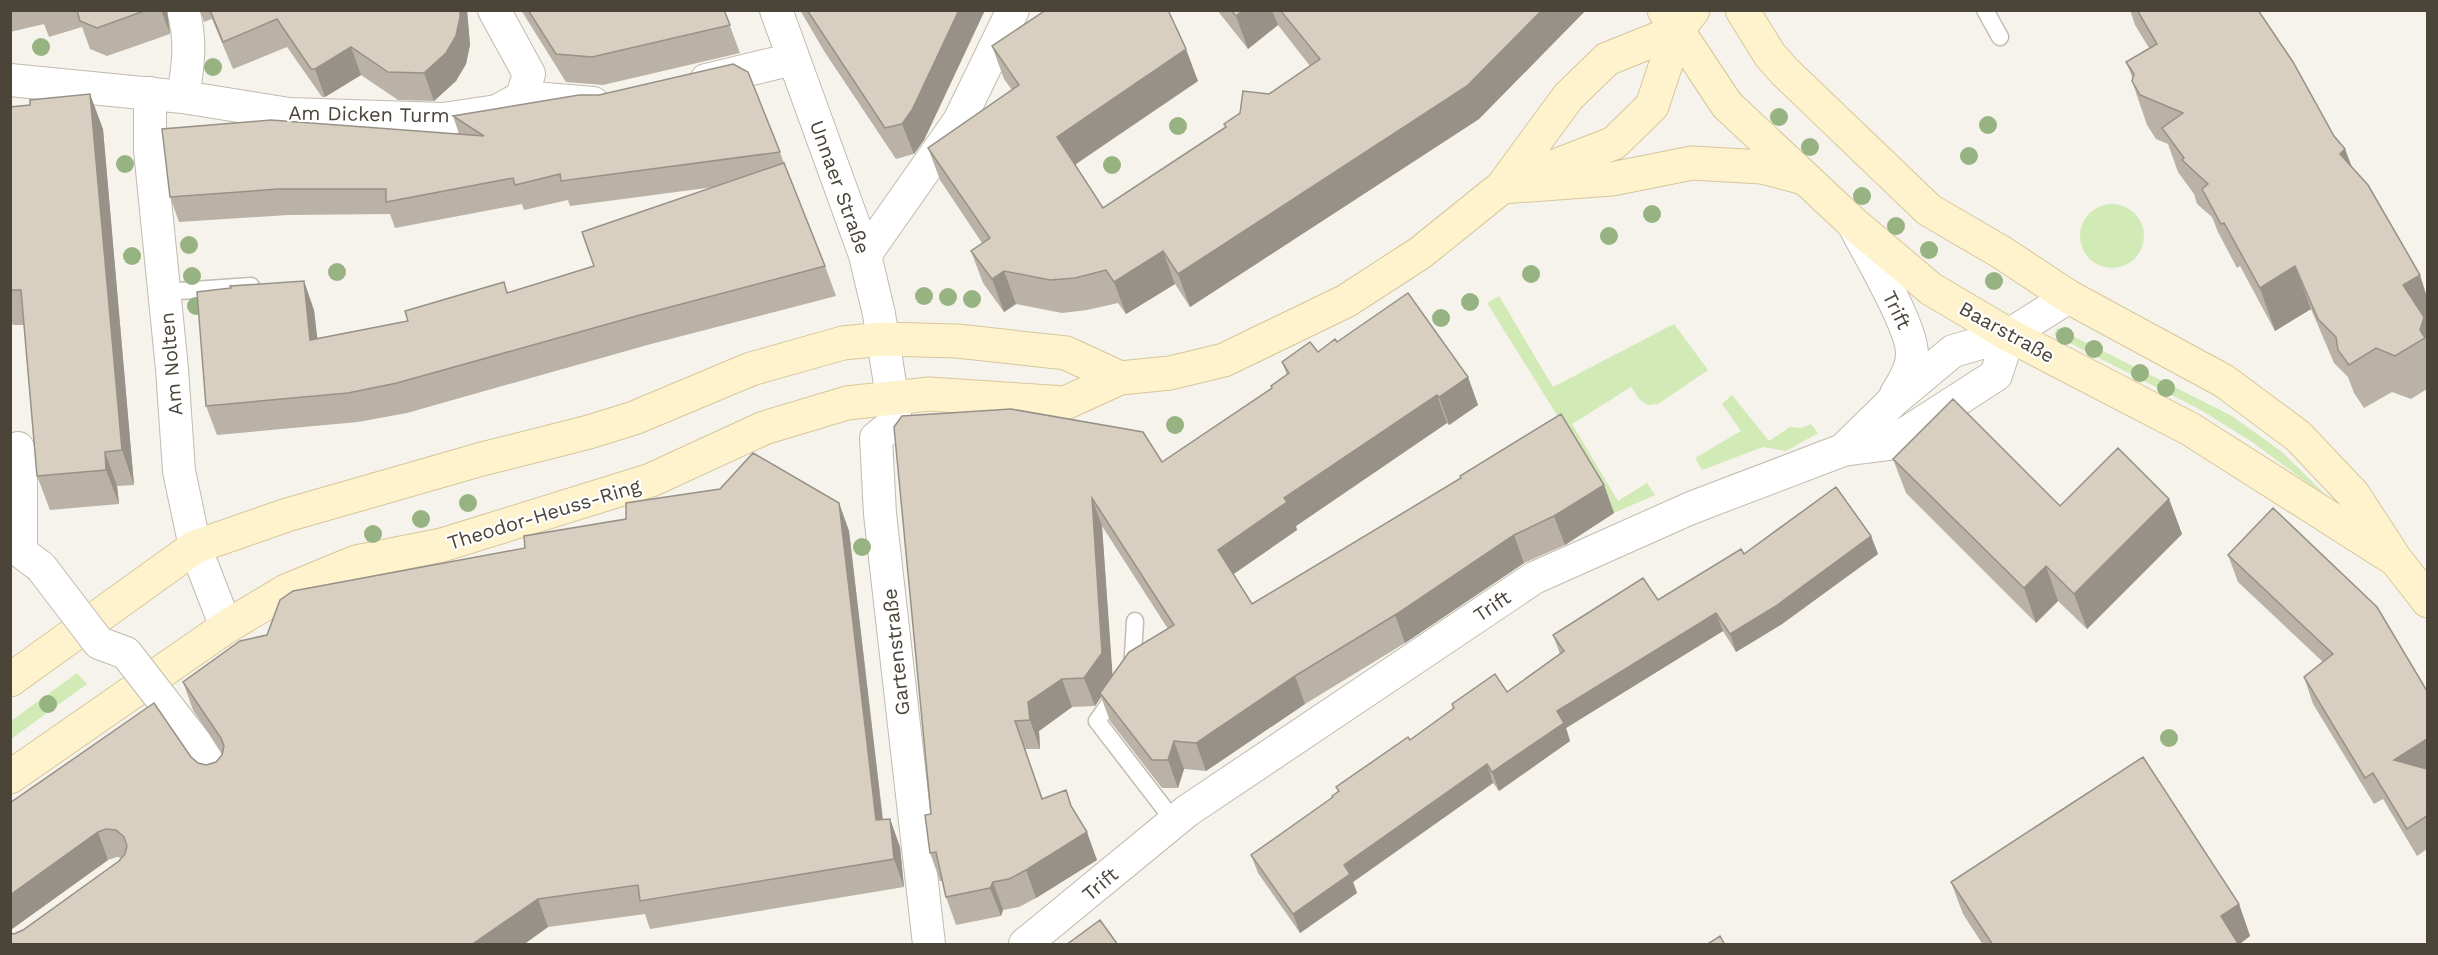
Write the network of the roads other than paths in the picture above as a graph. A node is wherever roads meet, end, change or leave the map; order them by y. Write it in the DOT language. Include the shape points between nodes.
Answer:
graph roads {
  1 [pos="183,10"];
  2 [pos="494,10"];
  3 [pos="776,10"];
  4 [pos="1013,10"];
  5 [pos="1742,10"];
  6 [pos="1987,14"];
  7 [pos="1678,17"];
  8 [pos="2000,37"];
  9 [pos="793,59"];
  10 [pos="10,80"];
  11 [pos="674,88"];
  12 [pos="150,93"];
  13 [pos="183,97"];
  14 [pos="522,97"];
  15 [pos="616,101"];
  16 [pos="1803,178"];
  17 [pos="1502,187"];
  18 [pos="1853,223"];
  19 [pos="865,255"];
  20 [pos="268,284"];
  21 [pos="165,292"];
  22 [pos="2069,297"];
  23 [pos="2009,335"];
  24 [pos="888,368"];
  25 [pos="1120,378"];
  26 [pos="1893,400"];
  27 [pos="1843,450"];
  28 [pos="17,458"];
  29 [pos="38,519"];
  30 [pos="195,547"];
  31 [pos="2396,560"];
  32 [pos="2427,601"];
  33 [pos="1135,621"];
  34 [pos="226,627"];
  35 [pos="10,680"];
  36 [pos="216,775"];
  37 [pos="10,777"];
  38 [pos="1174,821"];
  39 [pos="929,945"];
  40 [pos="1025,945"];
  1 -- 13 [label="street" via="189,60"];
  2 -- 14 [label="street" via="529,74"];
  3 -- 9 [label="street, Unnaer Straße"];
  4 -- 19 [label="street" via="959,121"];
  5 -- 22 [label="main road, Baarstraße" via="1785,72 1929,210"];
  6 -- 8 [label="lane"];
  7 -- 16 [label="main road, Baarstraße" via="1727,105"];
  7 -- 17 [label="main road, Theodor-Heuss-Ring" via="1607,59 1568,97"];
  7 -- 17 [label="main road, Theodor-Heuss-Ring" via="1652,106 1614,143"];
  9 -- 11 [label="street"];
  9 -- 19 [label="street, Unnaer Straße"];
  10 -- 12 [label="street, Am Dicken Turm"];
  12 -- 13 [label="street, Am Dicken Turm"];
  12 -- 21 [label="street, Am Nolten" via="150,150"];
  13 -- 14 [label="street, Am Dicken Turm" via="289,114 443,119 497,111"];
  14 -- 15 [label="street"];
  16 -- 17 [label="main road" via="1762,167 1692,163 1612,179"];
  16 -- 18 [label="main road, Baarstraße"];
  17 -- 25 [label="main road, Theodor-Heuss-Ring" via="1420,254 1346,301 1275,337 1224,360 1170,373"];
  18 -- 23 [label="main road, Baarstraße" via="1931,288"];
  18 -- 26 [label="street, Trift" via="1909,333 1912,356"];
  19 -- 24 [label="street, Unnaer Straße"];
  20 -- 21 [label="lane"];
  21 -- 30 [label="street, Am Nolten" via="179,471"];
  22 -- 23 [label="street, Trift"];
  22 -- 31 [label="main road, Baarstraße" via="2224,381 2298,436 2352,494"];
  23 -- 26 [label="street, Trift" via="1953,351"];
  23 -- 27 [label="street, Trift" via="1996,375 1889,444"];
  23 -- 31 [label="main road, Baarstraße" via="2190,429"];
  24 -- 25 [label="main road, Theodor-Heuss-Ring" via="957,341 1066,353"];
  24 -- 25 [label="main road, Theodor-Heuss-Ring" via="929,394 1065,403"];
  24 -- 30 [label="main road, Theodor-Heuss-Ring" via="843,343 751,369 589,432 297,512"];
  24 -- 34 [label="main road, Theodor-Heuss-Ring" via="847,404 764,428 651,480 442,545 356,562 286,591"];
  24 -- 39 [label="street, Gartenstraße" via="896,422 876,438 880,514"];
  26 -- 27 [label="street, Trift"];
  27 -- 38 [label="street, Trift" via="1691,508 1534,578"];
  28 -- 29 [label="street"];
  28 -- 36 [label="street, bridge" via="21,552 41,567 99,643 126,653"];
  30 -- 34 [label="street, Am Nolten"];
  30 -- 35 [label="main road, Theodor-Heuss-Ring"];
  31 -- 32 [label="main road, Baarstraße"];
  33 -- 38 [label="lane" via="1132,672 1097,720"];
  34 -- 37 [label="main road, Theodor-Heuss-Ring"];
  38 -- 40 [label="street, Trift"];
}
